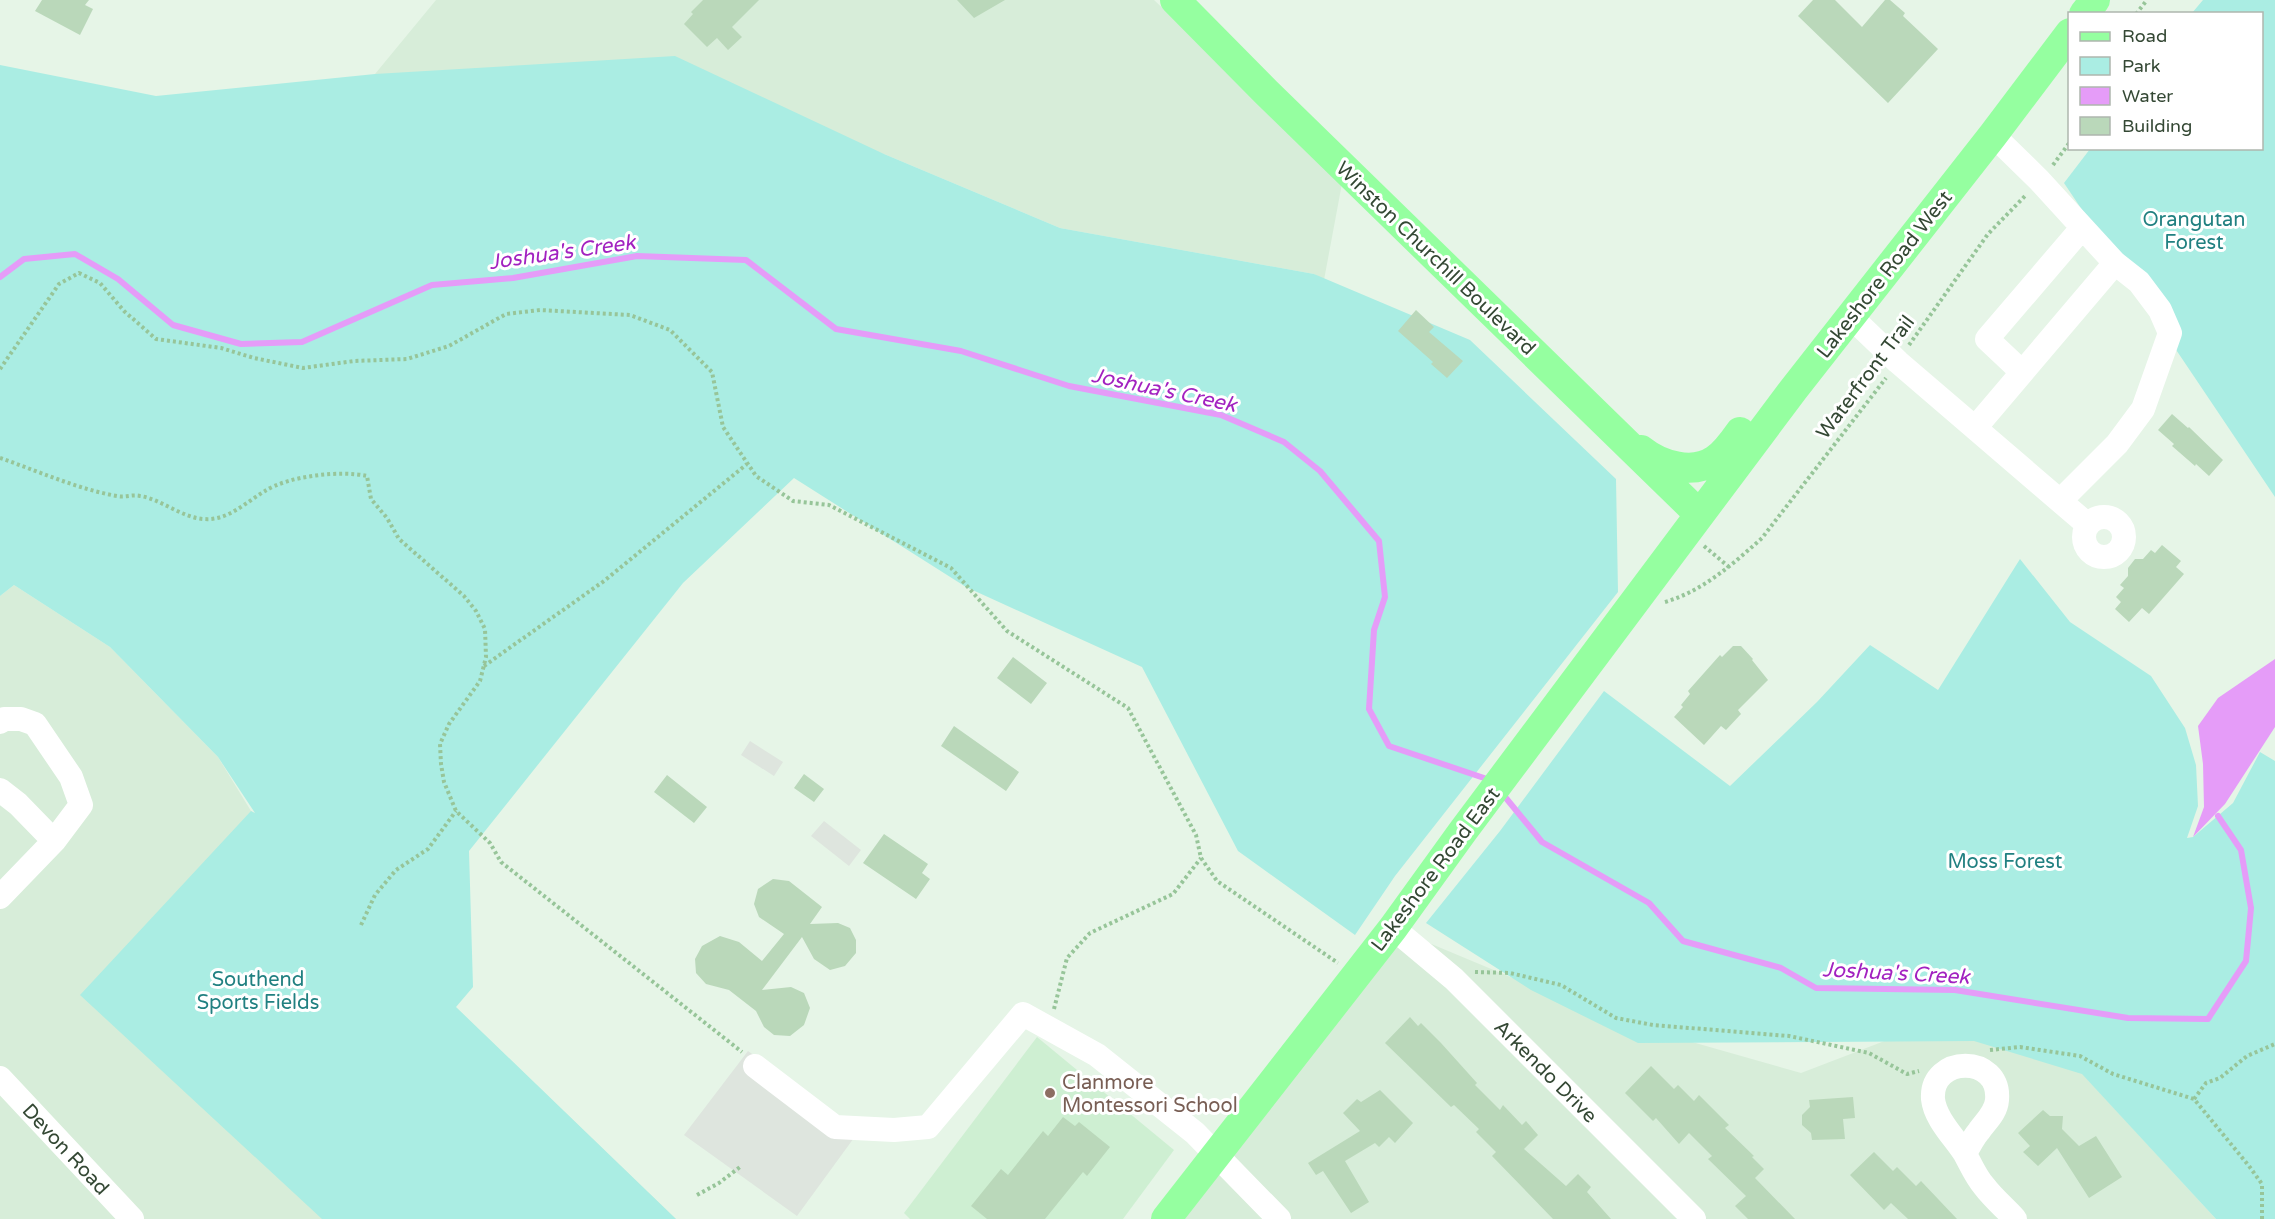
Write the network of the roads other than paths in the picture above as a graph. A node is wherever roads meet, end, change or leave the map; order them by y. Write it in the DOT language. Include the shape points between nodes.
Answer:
graph roads {
  1 [pos="1175,0"];
  2 [pos="2068,31"];
  3 [pos="1994,135"];
  4 [pos="2082,228"];
  5 [pos="2115,263"];
  6 [pos="1850,316"];
  7 [pos="2022,372"];
  8 [pos="1793,390"];
  9 [pos="1604,423"];
  10 [pos="1975,428"];
  11 [pos="2060,501"];
  12 [pos="2088,525"];
  13 [pos="1700,529"];
  14 [pos="0,722"];
  15 [pos="0,790"];
  16 [pos="54,841"];
  17 [pos="0,897"];
  18 [pos="1394,928"];
  19 [pos="755,1066"];
  20 [pos="0,1078"];
  21 [pos="1218,1154"];
  22 [pos="1965,1154"];
  23 [pos="132,1219"];
  24 [pos="1166,1219"];
  25 [pos="1279,1219"];
  26 [pos="1694,1219"];
  27 [pos="2015,1219"];
  1 -- 9 [label="main road, Winston Churchill Boulevard"];
  2 -- 3 [label="main road, Lakeshore Road West"];
  3 -- 4 [label="street"];
  3 -- 6 [label="main road, Lakeshore Road West"];
  4 -- 5 [label="street"];
  4 -- 7 [label="street" via="1987,339"];
  5 -- 7 [label="street"];
  5 -- 11 [label="street" via="2139,282 2160,310 2170,333 2143,409 2117,444"];
  6 -- 8 [label="main road, Lakeshore Road West"];
  6 -- 10 [label="street"];
  7 -- 10 [label="street"];
  8 -- 9 [label="main road" via="1773,388 1724,452 1701,466 1684,468 1653,460 1623,433"];
  8 -- 13 [label="main road, Lakeshore Road West"];
  9 -- 13 [label="main road, Winston Churchill Boulevard"];
  10 -- 11 [label="street"];
  11 -- 12 [label="street"];
  13 -- 18 [label="main road, Lakeshore Road East" via="1462,831"];
  14 -- 16 [label="street" via="21,719 35,724 71,777 81,805"];
  15 -- 16 [label="street"];
  16 -- 17 [label="street"];
  18 -- 21 [label="main road, Lakeshore Road East"];
  18 -- 26 [label="street, Arkendo Drive" via="1454,979"];
  19 -- 21 [label="street" via="835,1126 894,1130 928,1126 1023,1014 1097,1055"];
  20 -- 23 [label="street, Devon Road"];
  21 -- 24 [label="main road, Lakeshore Road East"];
  21 -- 25 [label="street"];
  22 -- 27 [label="street" via="1982,1185"];
}
